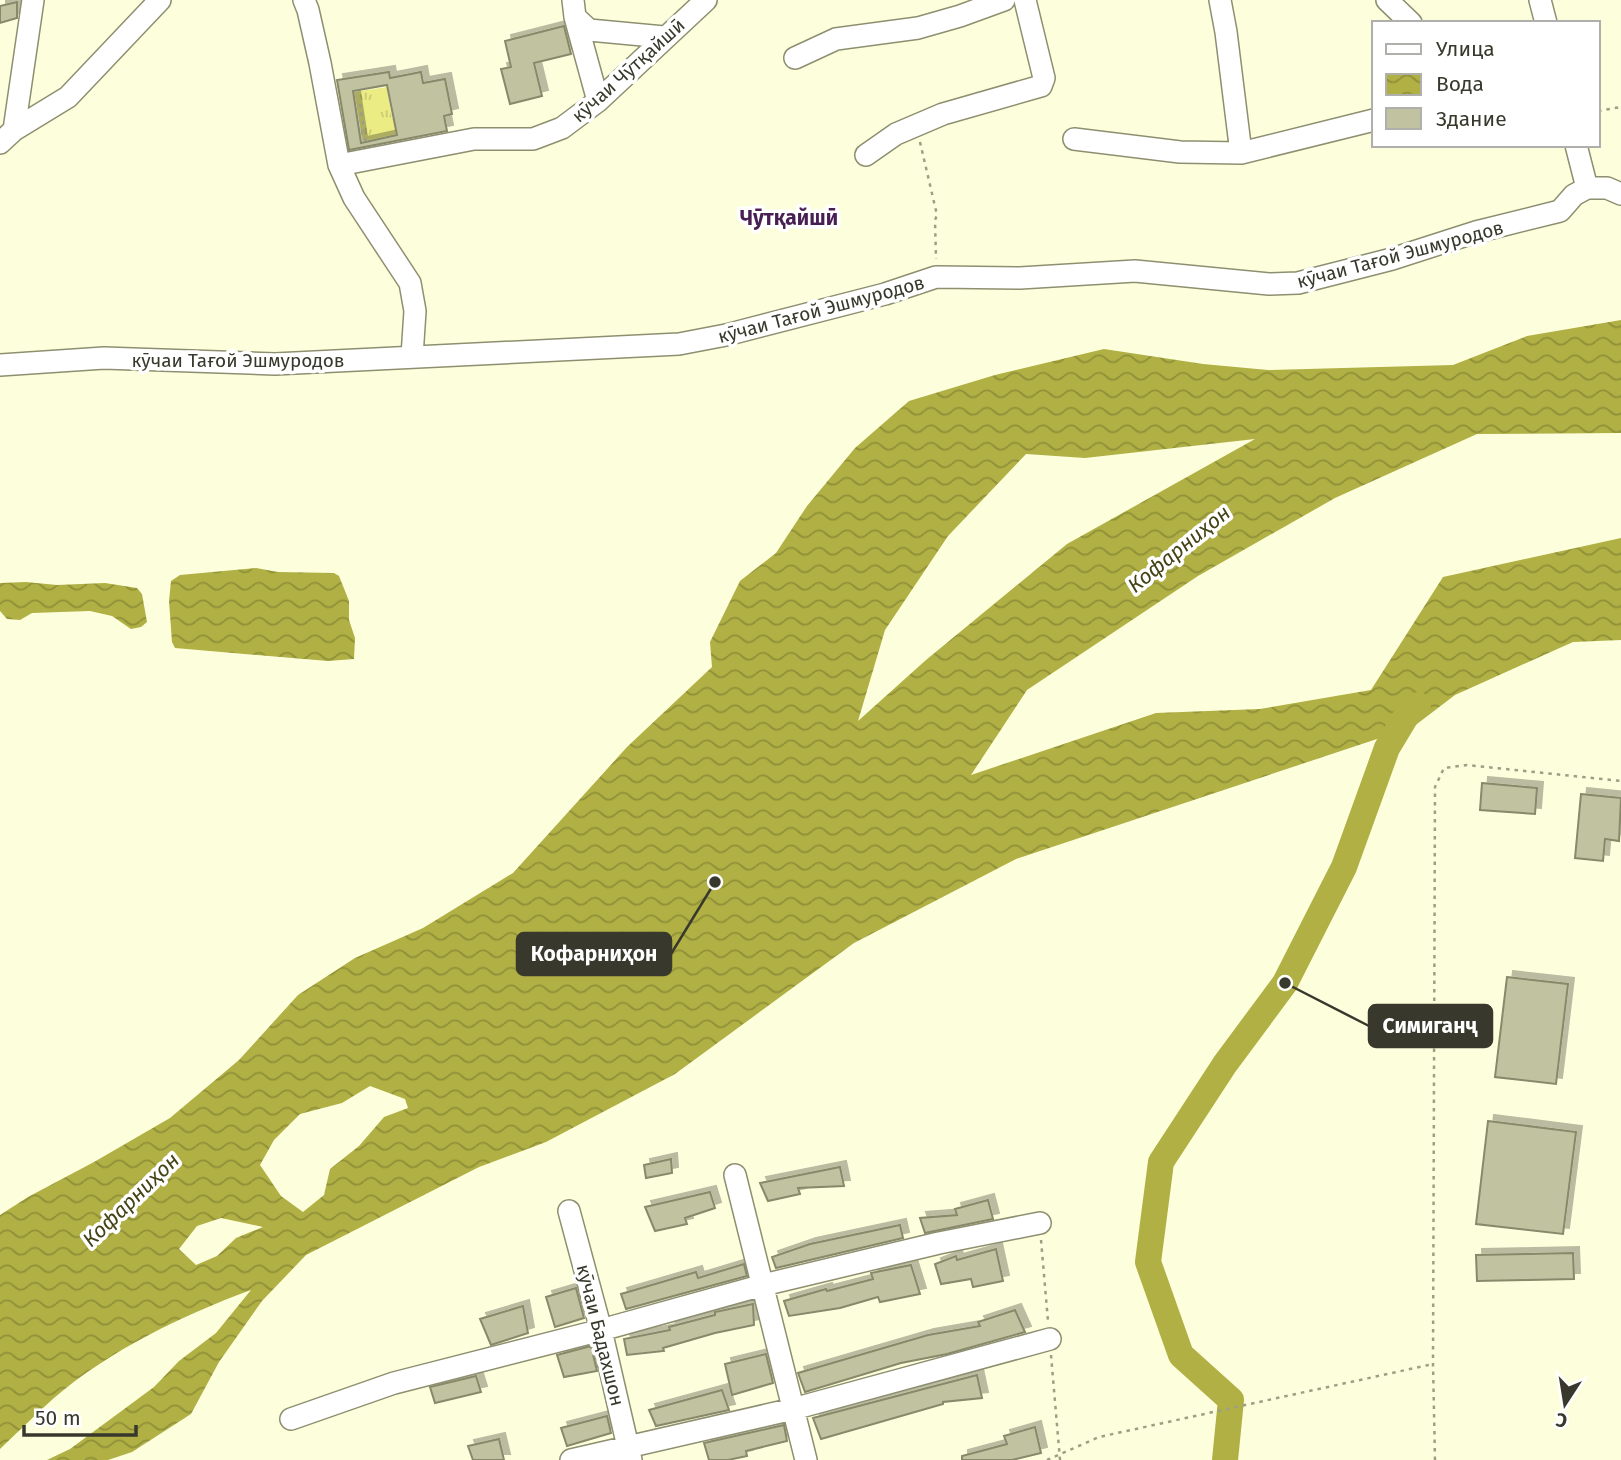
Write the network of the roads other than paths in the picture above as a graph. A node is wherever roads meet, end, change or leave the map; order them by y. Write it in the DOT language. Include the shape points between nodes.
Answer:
graph roads {
  1 [pos="33,0"];
  2 [pos="160,0"];
  3 [pos="304,0"];
  4 [pos="706,0"];
  5 [pos="1004,0"];
  6 [pos="1025,0"];
  7 [pos="1220,0"];
  8 [pos="1387,0"];
  9 [pos="1541,0"];
  10 [pos="574,8"];
  11 [pos="1409,21"];
  12 [pos="1546,21"];
  13 [pos="664,37"];
  14 [pos="795,58"];
  15 [pos="598,101"];
  16 [pos="1372,120"];
  17 [pos="7,136"];
  18 [pos="1074,139"];
  19 [pos="1577,147"];
  20 [pos="1241,153"];
  21 [pos="866,155"];
  22 [pos="340,165"];
  23 [pos="1587,188"];
  24 [pos="1621,194"];
  25 [pos="412,356"];
  26 [pos="0,365"];
  27 [pos="735,1175"];
  28 [pos="569,1211"];
  29 [pos="1040,1223"];
  30 [pos="763,1285"];
  31 [pos="601,1330"];
  32 [pos="1050,1339"];
  33 [pos="793,1409"];
  34 [pos="291,1419"];
  35 [pos="630,1454"];
  36 [pos="572,1460"];
  37 [pos="806,1460"];
  1 -- 17 [label="street"];
  2 -- 17 [label="street" via="68,97"];
  3 -- 22 [label="street"];
  4 -- 13 [label="street, кӯчаи Чӯтқайшӣ"];
  5 -- 14 [label="street" via="918,27 836,39"];
  6 -- 21 [label="street" via="1044,78 1041,86 916,125"];
  7 -- 20 [label="street"];
  8 -- 11 [label="street"];
  9 -- 12 [label="street"];
  10 -- 13 [label="street" via="584,27 594,31"];
  10 -- 15 [label="street"];
  13 -- 15 [label="street, кӯчаи Чӯтқайшӣ"];
  15 -- 22 [label="street, кӯчаи Чӯтқайшӣ" via="562,128 533,139 474,139"];
  16 -- 20 [label="street"];
  18 -- 20 [label="street" via="1180,152"];
  19 -- 23 [label="street"];
  22 -- 25 [label="street" via="354,198 410,283 415,311"];
  23 -- 24 [label="street"];
  23 -- 25 [label="street, кӯчаи Тағой Эшмуродов" via="1560,211 1298,283 1135,271 1020,278 936,277 885,295 690,342"];
  25 -- 26 [label="street, кӯчаи Тағой Эшмуродов" via="275,364 104,358"];
  27 -- 30 [label="street"];
  28 -- 31 [label="street, кӯчаи Бадахшон"];
  29 -- 30 [label="street"];
  30 -- 31 [label="street"];
  30 -- 33 [label="street"];
  31 -- 34 [label="street" via="394,1383"];
  31 -- 35 [label="street, кӯчаи Бадахшон"];
  32 -- 33 [label="street"];
  33 -- 35 [label="street"];
  33 -- 37 [label="street"];
  35 -- 36 [label="street"];
}
